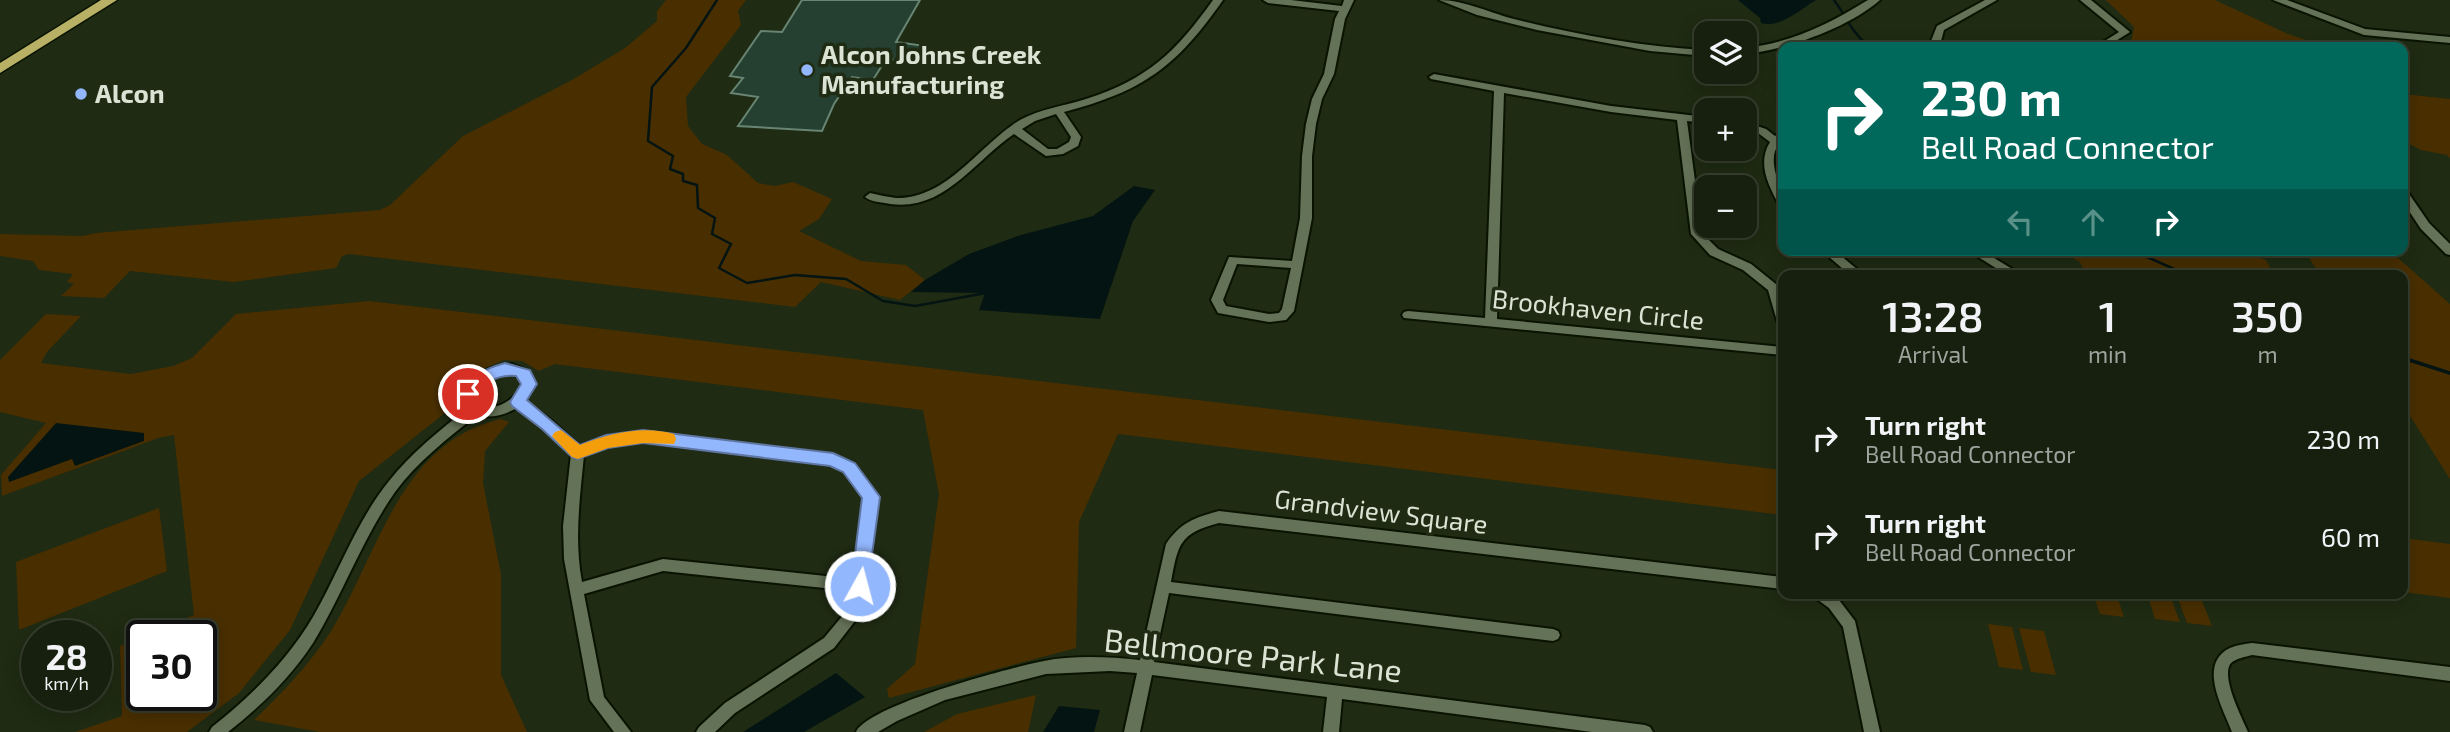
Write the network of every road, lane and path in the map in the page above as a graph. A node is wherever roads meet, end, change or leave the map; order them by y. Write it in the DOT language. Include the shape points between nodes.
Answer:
graph roads {
  1 [pos="90,0"];
  2 [pos="110,0"];
  3 [pos="1218,0"];
  4 [pos="1268,0"];
  5 [pos="1444,0"];
  6 [pos="1875,0"];
  7 [pos="1992,0"];
  8 [pos="2085,0"];
  9 [pos="2278,0"];
  10 [pos="1346,4"];
  11 [pos="2450,40"];
  12 [pos="1801,42"];
  13 [pos="1938,42"];
  14 [pos="2116,42"];
  15 [pos="1778,50"];
  16 [pos="1757,51"];
  17 [pos="1694,52"];
  18 [pos="0,57"];
  19 [pos="0,69"];
  20 [pos="1434,77"];
  21 [pos="1499,90"];
  22 [pos="1058,110"];
  23 [pos="1682,119"];
  24 [pos="1694,120"];
  25 [pos="1015,129"];
  26 [pos="1757,129"];
  27 [pos="1778,137"];
  28 [pos="1778,138"];
  29 [pos="1778,192"];
  30 [pos="870,197"];
  31 [pos="2408,201"];
  32 [pos="2450,251"];
  33 [pos="1834,256"];
  34 [pos="1983,256"];
  35 [pos="1297,265"];
  36 [pos="1852,270"];
  37 [pos="2007,270"];
  38 [pos="1778,304"];
  39 [pos="1408,314"];
  40 [pos="1490,322"];
  41 [pos="1778,351"];
  42 [pos="518,402"];
  43 [pos="475,409"];
  44 [pos="578,453"];
  45 [pos="1778,582"];
  46 [pos="860,586"];
  47 [pos="1172,587"];
  48 [pos="577,590"];
  49 [pos="1827,599"];
  50 [pos="1553,635"];
  51 [pos="1146,667"];
  52 [pos="2450,674"];
  53 [pos="1335,692"];
  54 [pos="217,732"];
  55 [pos="623,732"];
  56 [pos="704,732"];
  57 [pos="864,732"];
  58 [pos="1132,732"];
  59 [pos="1331,732"];
  60 [pos="1645,732"];
  61 [pos="1872,732"];
  62 [pos="2240,732"];
  1 -- 18 [label="highway"];
  2 -- 19 [label="highway"];
  3 -- 22 [label="street" via="1191,39 1159,70 1124,89"];
  4 -- 10 [label="street"];
  5 -- 17 [label="street" via="1536,28"];
  6 -- 12 [label="street"];
  7 -- 13 [label="street" via="1940,28"];
  8 -- 14 [label="street" via="2125,32"];
  9 -- 11 [label="street" via="2364,32"];
  10 -- 35 [label="street" via="1311,124 1306,218"];
  15 -- 16 [label="street"];
  20 -- 21 [label="street"];
  21 -- 23 [label="street"];
  21 -- 40 [label="street"];
  22 -- 25 [label="street"];
  22 -- 25 [label="street" via="1076,137 1074,144 1059,152 1046,153"];
  23 -- 24 [label="street"];
  23 -- 38 [label="street" via="1697,234 1714,252 1747,267 1773,288"];
  25 -- 30 [label="street" via="933,194 892,203"];
  26 -- 27 [label="street"];
  28 -- 29 [label="street" via="1768,152"];
  31 -- 32 [label="street"];
  33 -- 36 [label="street"];
  34 -- 37 [label="street"];
  35 -- 35 [label="street" via="1288,311 1282,317 1222,310 1217,300 1233,260"];
  39 -- 40 [label="street, Brookhaven Circle"];
  40 -- 41 [label="street, Brookhaven Circle"];
  42 -- 43 [label="street" via="497,411"];
  42 -- 43 [label="street" via="527,390 528,378 505,369 488,374 470,389 468,399"];
  42 -- 44 [label="street"];
  43 -- 54 [label="street" via="429,446 383,498 323,615 293,659 258,699"];
  44 -- 46 [label="street" via="606,441 643,437 833,460 849,467 871,497"];
  44 -- 48 [label="street" via="570,526"];
  45 -- 51 [label="street, Grandview Square" via="1219,517 1182,530 1171,548"];
  46 -- 48 [label="street" via="663,565"];
  46 -- 56 [label="street" via="850,617 829,643 730,708"];
  47 -- 50 [label="street"];
  48 -- 55 [label="street" via="597,700"];
  49 -- 61 [label="street" via="1850,625"];
  51 -- 53 [label="street, Bellmoore Park Lane"];
  51 -- 57 [label="street, Bellmoore Park Lane" via="1046,667 943,694"];
  51 -- 58 [label="street, Grandview Square"];
  52 -- 62 [label="street" via="2236,650 2221,662 2220,679"];
  53 -- 59 [label="street"];
  53 -- 60 [label="street, Bellmoore Park Lane"];
}
